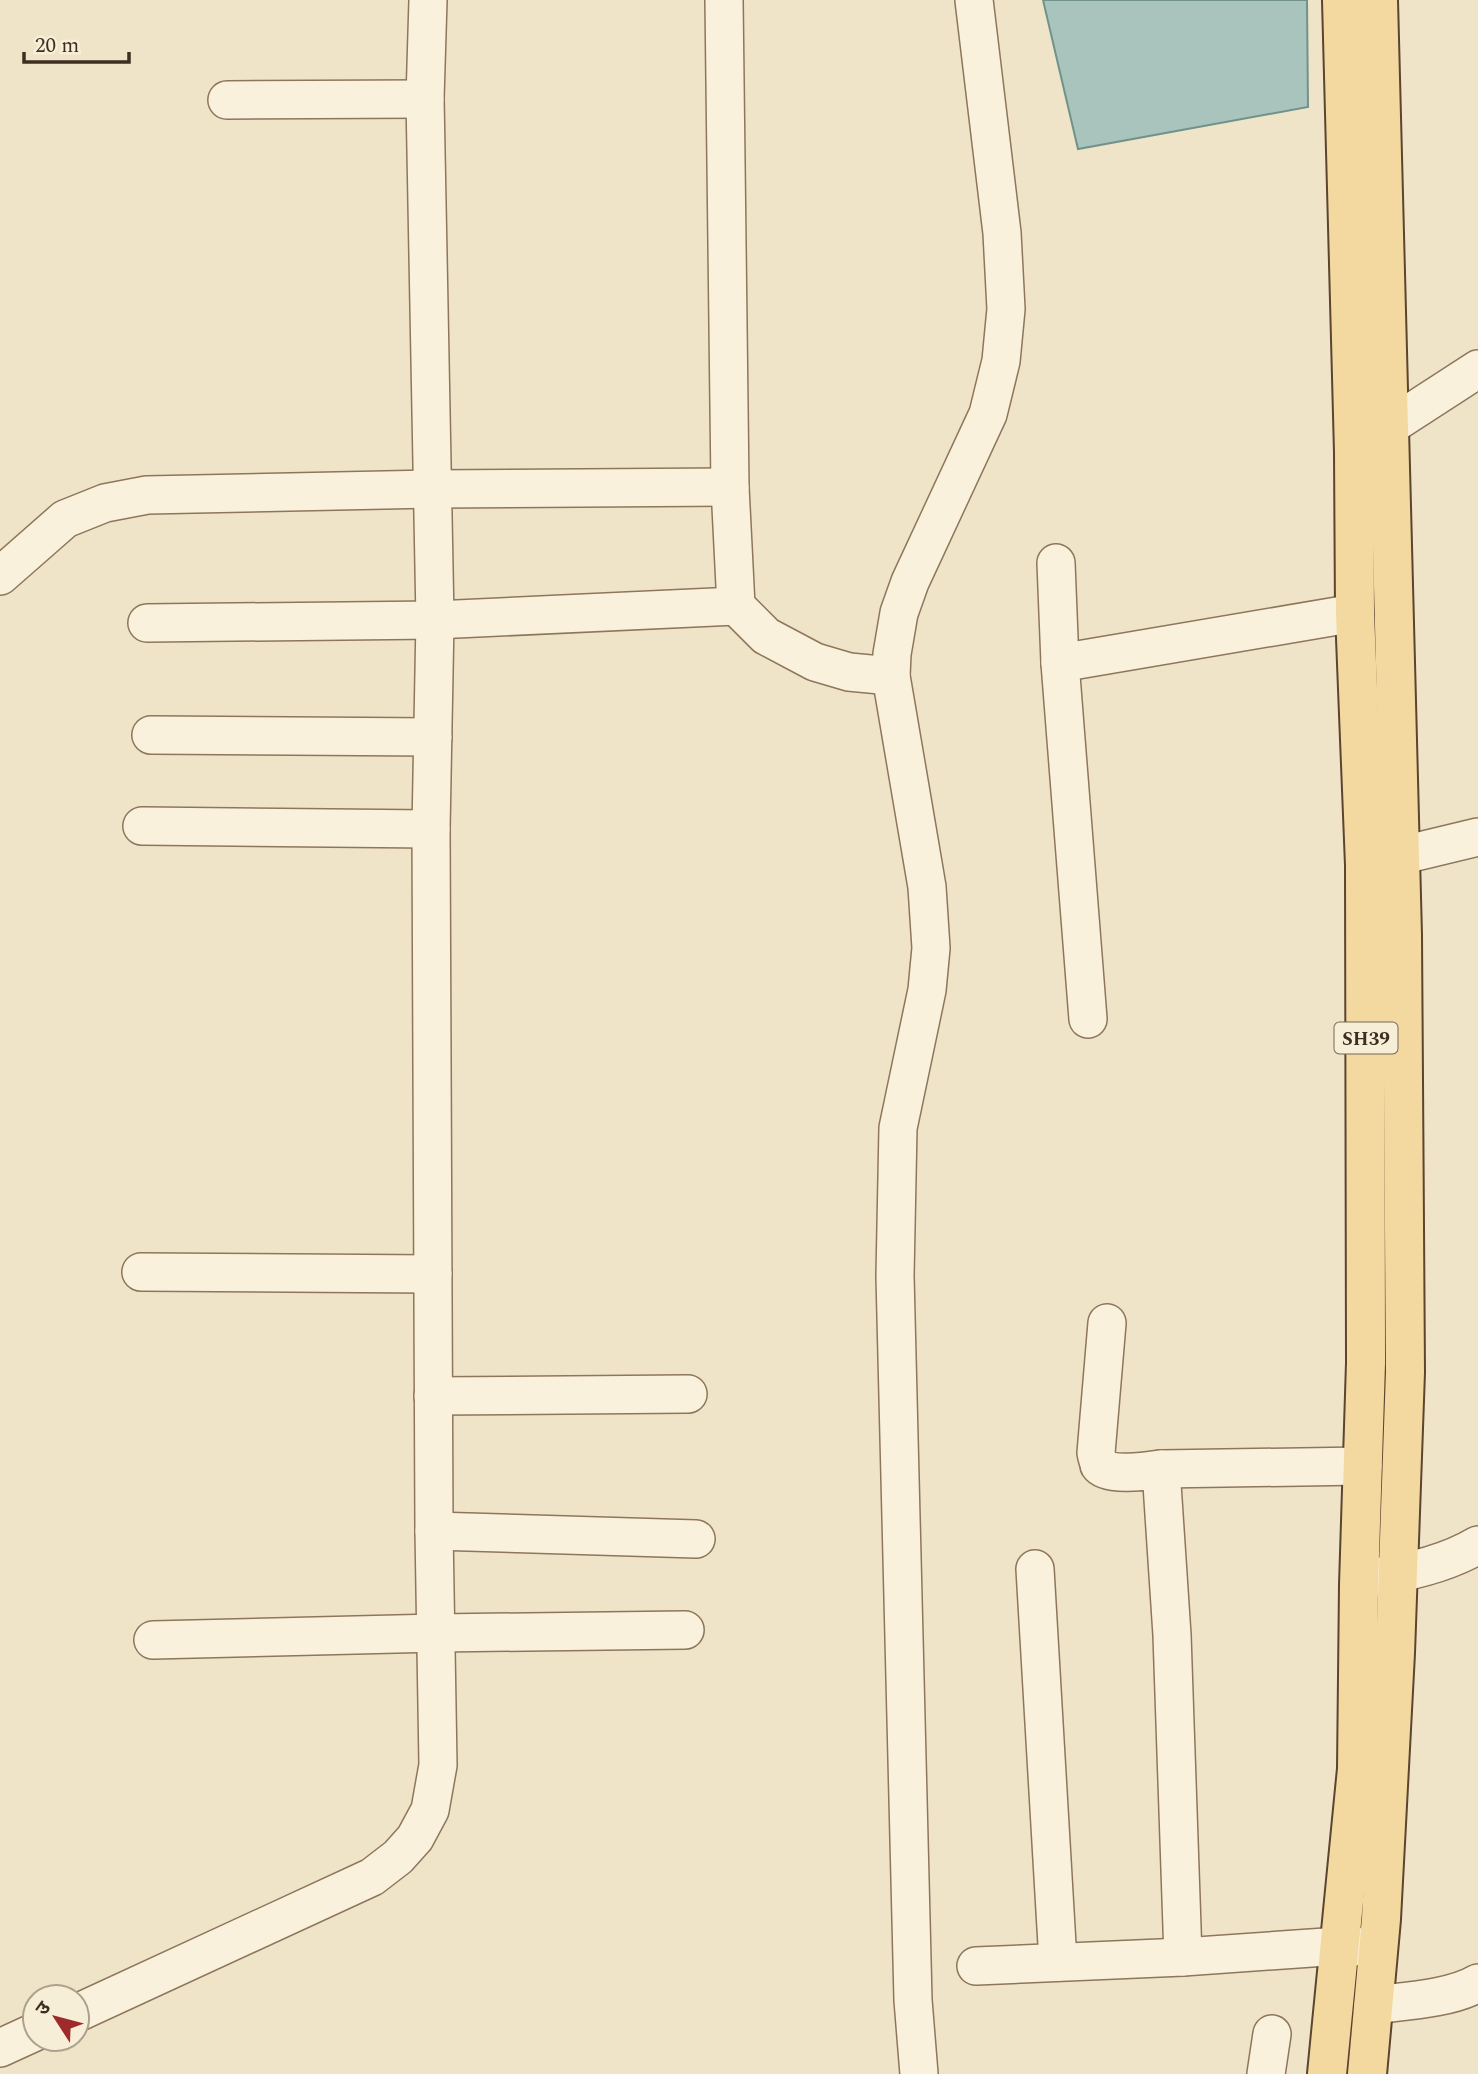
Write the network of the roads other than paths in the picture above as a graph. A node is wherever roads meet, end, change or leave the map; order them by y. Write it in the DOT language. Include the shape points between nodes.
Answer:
graph roads {
  1 [pos="428,0"];
  2 [pos="724,0"];
  3 [pos="974,0"];
  4 [pos="1342,0"];
  5 [pos="1378,0"];
  6 [pos="425,99"];
  7 [pos="227,100"];
  8 [pos="1478,369"];
  9 [pos="1390,426"];
  10 [pos="730,487"];
  11 [pos="432,489"];
  12 [pos="1056,563"];
  13 [pos="0,576"];
  14 [pos="736,606"];
  15 [pos="1354,613"];
  16 [pos="435,620"];
  17 [pos="146,623"];
  18 [pos="1060,663"];
  19 [pos="891,676"];
  20 [pos="150,735"];
  21 [pos="433,737"];
  22 [pos="142,827"];
  23 [pos="431,830"];
  24 [pos="1478,837"];
  25 [pos="1382,860"];
  26 [pos="1088,1019"];
  27 [pos="1404,1073"];
  28 [pos="1366,1076"];
  29 [pos="141,1272"];
  30 [pos="433,1274"];
  31 [pos="1107,1323"];
  32 [pos="688,1394"];
  33 [pos="433,1396"];
  34 [pos="1363,1466"];
  35 [pos="1161,1469"];
  36 [pos="434,1531"];
  37 [pos="695,1539"];
  38 [pos="1478,1545"];
  39 [pos="1035,1569"];
  40 [pos="1398,1574"];
  41 [pos="1360,1580"];
  42 [pos="685,1630"];
  43 [pos="436,1633"];
  44 [pos="153,1640"];
  45 [pos="1339,1946"];
  46 [pos="1378,1947"];
  47 [pos="1183,1956"];
  48 [pos="1058,1962"];
  49 [pos="976,1966"];
  50 [pos="1478,1983"];
  51 [pos="1373,2005"];
  52 [pos="91,2007"];
  53 [pos="1272,2034"];
  54 [pos="21,2038"];
  55 [pos="0,2048"];
  56 [pos="919,2074"];
  57 [pos="1266,2074"];
  58 [pos="1327,2074"];
  59 [pos="1367,2074"];
  1 -- 6 [label="street"];
  2 -- 10 [label="street"];
  3 -- 19 [label="street" via="1002,233 1006,310 1001,361 988,414 910,582 899,614"];
  4 -- 15 [label="main road, SH39"];
  5 -- 9 [label="main road, SH39"];
  6 -- 7 [label="street"];
  6 -- 11 [label="street"];
  8 -- 9 [label="street"];
  9 -- 25 [label="main road, SH39"];
  10 -- 11 [label="street"];
  10 -- 14 [label="street"];
  11 -- 13 [label="street" via="147,495 105,503 65,519"];
  11 -- 16 [label="street"];
  12 -- 18 [label="street"];
  14 -- 16 [label="street"];
  14 -- 19 [label="street" via="766,636 815,662 849,672"];
  15 -- 18 [label="street"];
  15 -- 25 [label="main road, SH39"];
  16 -- 17 [label="street"];
  16 -- 21 [label="street"];
  18 -- 26 [label="street"];
  19 -- 56 [label="street" via="927,887 931,947 927,990 898,1128 896,1171 913,2000"];
  20 -- 21 [label="street"];
  21 -- 23 [label="street"];
  22 -- 23 [label="street"];
  23 -- 30 [label="street"];
  24 -- 25 [label="street"];
  25 -- 27 [label="main road, SH39"];
  25 -- 28 [label="main road, SH39"];
  27 -- 28 [label="main road"];
  27 -- 40 [label="main road, SH39" via="1405,1372"];
  28 -- 34 [label="main road, SH39"];
  29 -- 30 [label="street"];
  30 -- 33 [label="street"];
  31 -- 35 [label="street" via="1096,1453 1099,1464 1106,1471"];
  32 -- 33 [label="street"];
  33 -- 36 [label="street"];
  34 -- 35 [label="street"];
  34 -- 41 [label="main road, SH39"];
  35 -- 47 [label="street"];
  36 -- 37 [label="street"];
  36 -- 43 [label="street"];
  38 -- 40 [label="street"];
  39 -- 48 [label="street"];
  40 -- 41 [label="street"];
  40 -- 46 [label="main road, SH39"];
  41 -- 45 [label="main road, SH39" via="1357,1769"];
  42 -- 43 [label="street"];
  43 -- 44 [label="street"];
  43 -- 52 [label="street" via="438,1765 430,1810 398,1857 372,1877"];
  45 -- 46 [label="street"];
  45 -- 47 [label="street"];
  45 -- 58 [label="main road, SH39"];
  46 -- 51 [label="main road, SH39"];
  47 -- 48 [label="street"];
  48 -- 49 [label="street"];
  50 -- 51 [label="street" via="1422,1999"];
  51 -- 59 [label="main road, SH39"];
  53 -- 57 [label="street"];
  54 -- 55 [label="street"];
}
